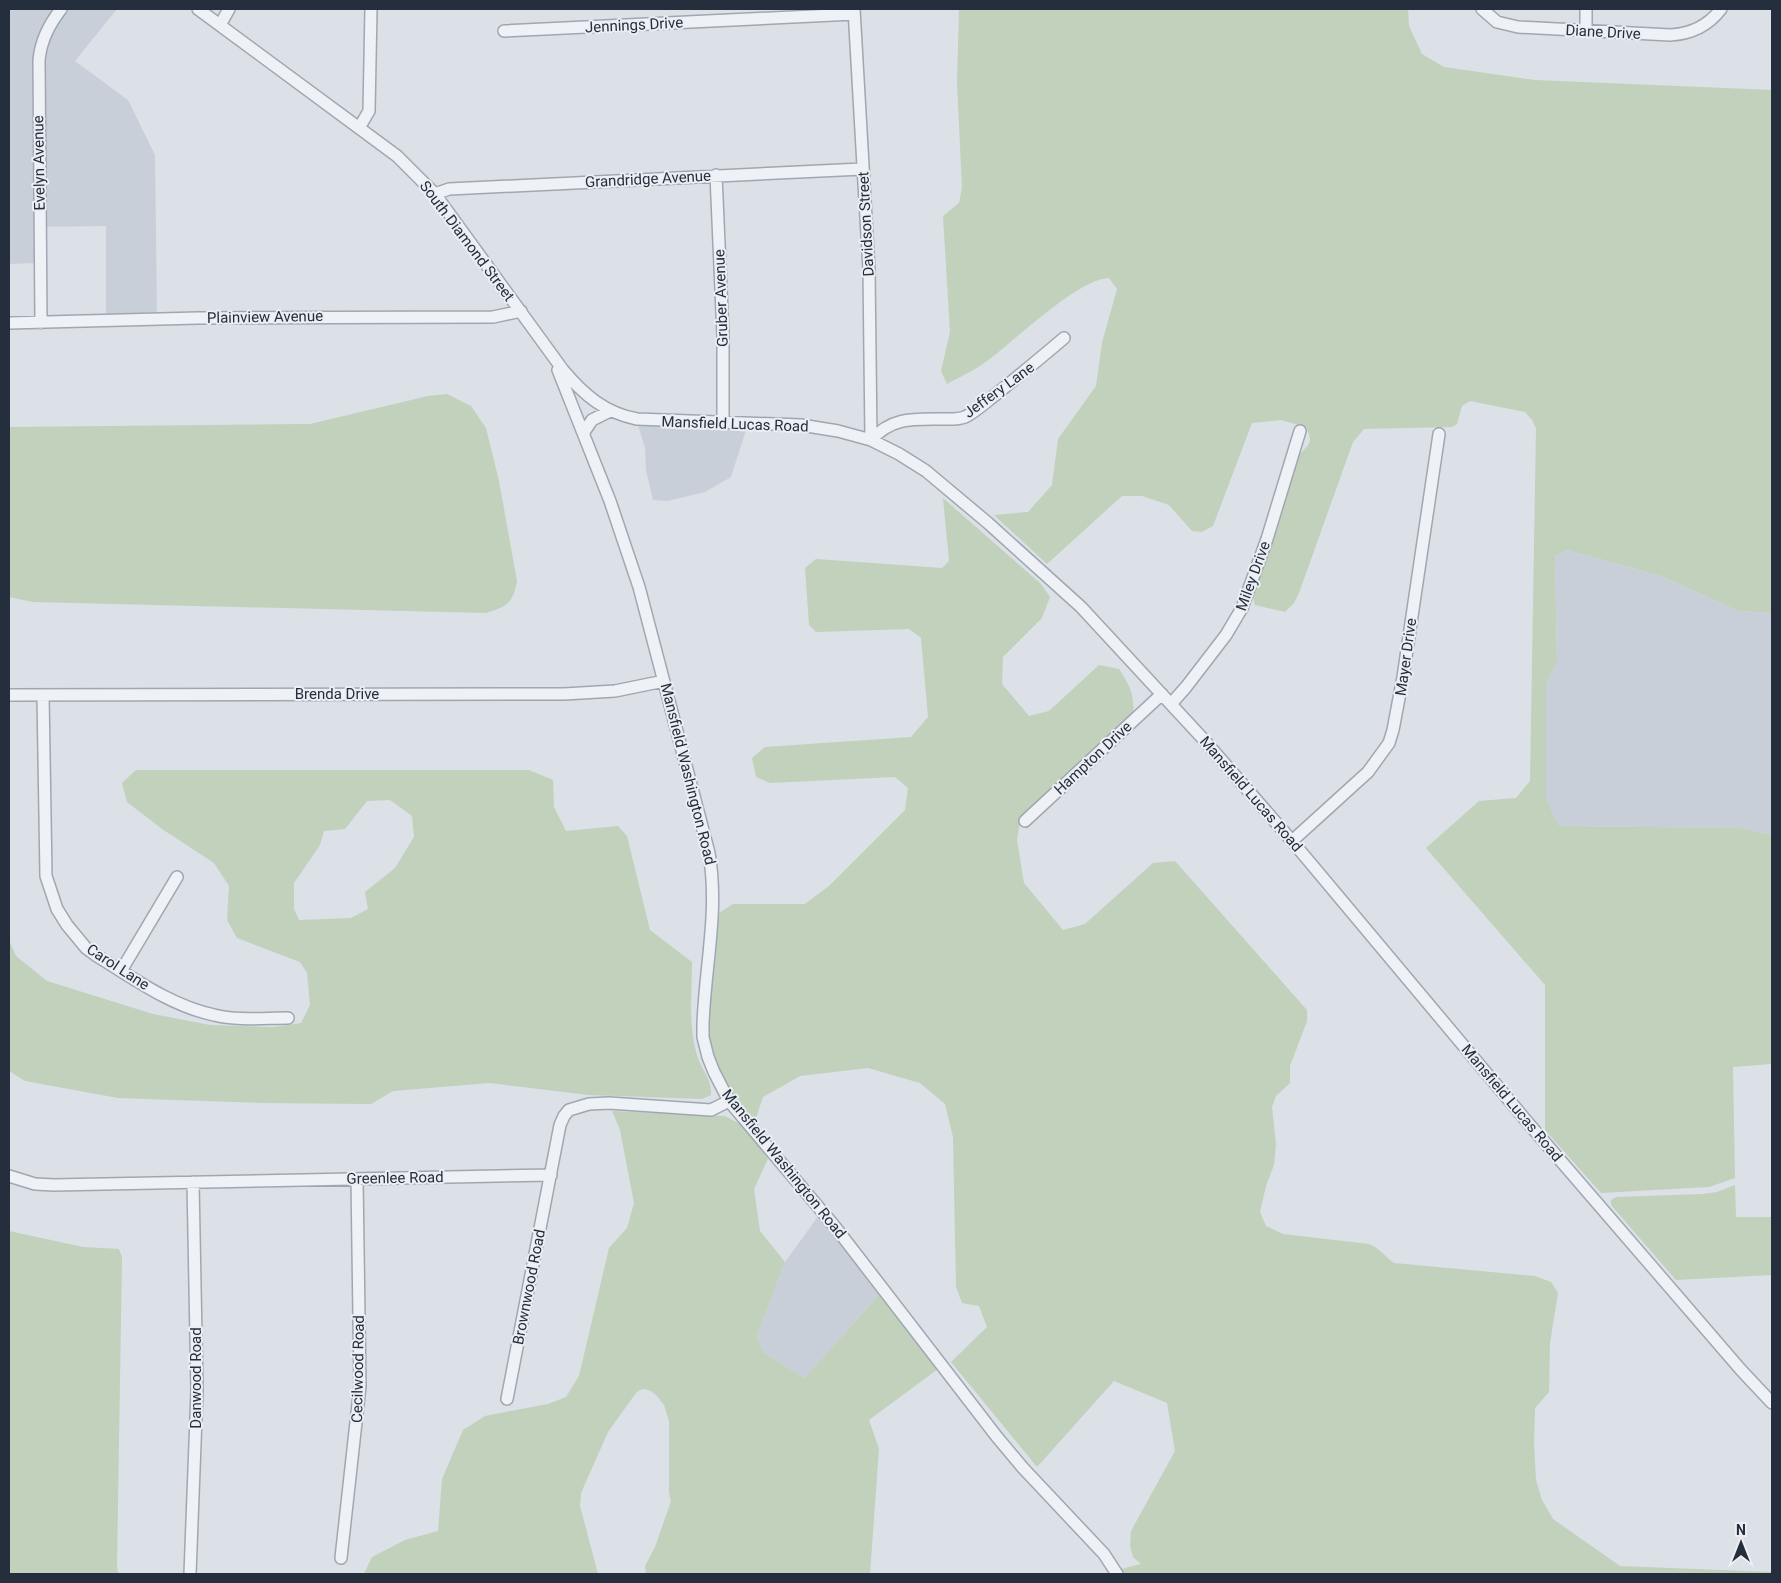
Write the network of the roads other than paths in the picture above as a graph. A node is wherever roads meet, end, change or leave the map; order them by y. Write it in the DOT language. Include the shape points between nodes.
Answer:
graph roads {
  1 [pos="61,9"];
  2 [pos="198,9"];
  3 [pos="229,9"];
  4 [pos="372,9"];
  5 [pos="1482,9"];
  6 [pos="1586,9"];
  7 [pos="1721,9"];
  8 [pos="854,11"];
  9 [pos="220,25"];
  10 [pos="504,31"];
  11 [pos="1586,31"];
  12 [pos="359,128"];
  13 [pos="862,168"];
  14 [pos="716,175"];
  15 [pos="435,194"];
  16 [pos="520,311"];
  17 [pos="9,323"];
  18 [pos="41,323"];
  19 [pos="1064,338"];
  20 [pos="553,357"];
  21 [pos="596,403"];
  22 [pos="610,410"];
  23 [pos="723,422"];
  24 [pos="1300,431"];
  25 [pos="584,432"];
  26 [pos="1439,434"];
  27 [pos="871,440"];
  28 [pos="664,681"];
  29 [pos="1162,694"];
  30 [pos="9,695"];
  31 [pos="43,695"];
  32 [pos="1171,704"];
  33 [pos="1025,821"];
  34 [pos="1292,840"];
  35 [pos="177,877"];
  36 [pos="121,970"];
  37 [pos="288,1018"];
  38 [pos="729,1101"];
  39 [pos="550,1175"];
  40 [pos="9,1176"];
  41 [pos="357,1179"];
  42 [pos="194,1182"];
  43 [pos="507,1399"];
  44 [pos="1772,1403"];
  45 [pos="341,1558"];
  46 [pos="190,1574"];
  47 [pos="1117,1574"];
  1 -- 18 [label="street, Evelyn Avenue" via="45,35 39,60"];
  2 -- 9 [label="street, South Diamond Street"];
  3 -- 9 [label="street"];
  4 -- 12 [label="street" via="369,111"];
  5 -- 11 [label="street, Diane Drive" via="1498,22 1518,28"];
  6 -- 11 [label="street"];
  7 -- 11 [label="street, Diane Drive" via="1702,27 1688,33"];
  8 -- 10 [label="street, Jennings Drive"];
  8 -- 13 [label="street, Davidson Street"];
  9 -- 12 [label="street, South Diamond Street"];
  12 -- 15 [label="street, South Diamond Street" via="397,156"];
  13 -- 14 [label="street, Grandridge Avenue"];
  13 -- 27 [label="street, Davidson Street" via="869,270"];
  14 -- 15 [label="street, Grandridge Avenue" via="449,189"];
  14 -- 23 [label="street, Gruber Avenue"];
  15 -- 16 [label="street, South Diamond Street"];
  16 -- 18 [label="street, Plainview Avenue" via="493,317"];
  16 -- 20 [label="street, South Diamond Street"];
  17 -- 18 [label="street, Plainview Avenue"];
  19 -- 27 [label="street, Jeffery Lane" via="965,417 895,422 880,430"];
  20 -- 21 [label="street, South Diamond Street" via="576,386"];
  20 -- 25 [label="street, Mansfield Washington Road"];
  21 -- 22 [label="street, Mansfield Lucas Road"];
  22 -- 23 [label="street, Mansfield Lucas Road" via="637,419"];
  22 -- 25 [label="street" via="592,420"];
  23 -- 27 [label="street, Mansfield Lucas Road" via="802,425"];
  24 -- 32 [label="street, Miley Drive" via="1242,608 1226,636"];
  25 -- 28 [label="street, Mansfield Washington Road" via="626,548"];
  26 -- 34 [label="street, Mayer Drive" via="1394,730 1386,748 1368,772"];
  27 -- 29 [label="street, Mansfield Lucas Road" via="926,471 988,523 1081,607"];
  28 -- 31 [label="street, Brenda Drive" via="615,691 571,694"];
  28 -- 38 [label="street, Mansfield Washington Road" via="712,869 714,906 703,1037 714,1072"];
  29 -- 32 [label="street, Mansfield Lucas Road"];
  29 -- 33 [label="street, Hampton Drive"];
  30 -- 31 [label="street, Brenda Drive"];
  31 -- 36 [label="street, Carol Lane" via="45,859 51,894 57,909 86,948"];
  32 -- 34 [label="street, Mansfield Lucas Road"];
  34 -- 44 [label="street, Mansfield Lucas Road" via="1529,1124"];
  35 -- 36 [label="street"];
  36 -- 37 [label="street, Carol Lane" via="178,1003 205,1013 232,1018"];
  38 -- 39 [label="street" via="711,1110 609,1103 576,1107 569,1110 560,1125"];
  38 -- 47 [label="street, Mansfield Washington Road" via="836,1228 997,1437 1104,1554"];
  39 -- 41 [label="street, Greenlee Road"];
  39 -- 43 [label="street, Brownwood Road"];
  40 -- 42 [label="street, Greenlee Road" via="35,1184 54,1185"];
  41 -- 42 [label="street, Greenlee Road"];
  41 -- 45 [label="street, Cecilwood Road" via="360,1386"];
  42 -- 46 [label="street, Danwood Road" via="197,1391"];
}
